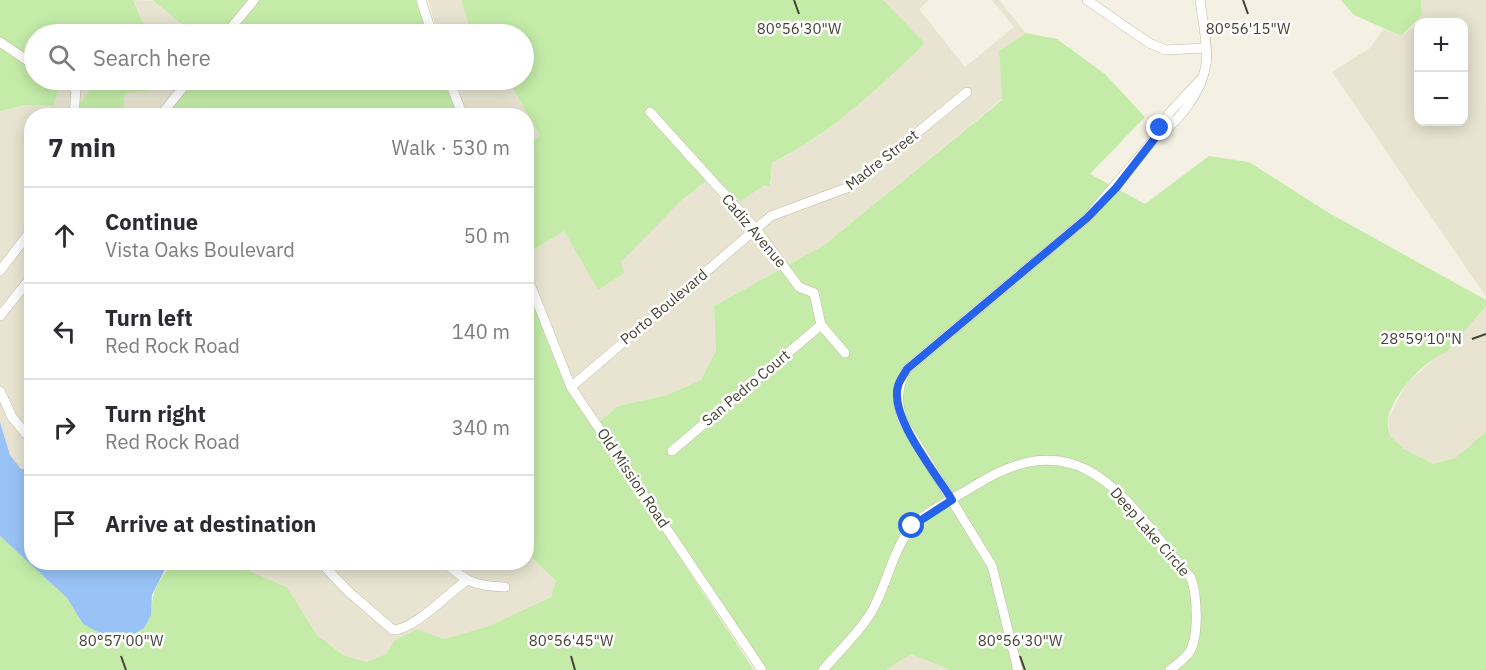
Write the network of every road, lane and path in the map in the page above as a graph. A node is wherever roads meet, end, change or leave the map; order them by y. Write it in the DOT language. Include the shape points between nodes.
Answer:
graph roads {
  1 [pos="254,0"];
  2 [pos="421,0"];
  3 [pos="1087,0"];
  4 [pos="1200,0"];
  5 [pos="234,24"];
  6 [pos="429,24"];
  7 [pos="0,42"];
  8 [pos="1205,48"];
  9 [pos="24,58"];
  10 [pos="1200,80"];
  11 [pos="76,90"];
  12 [pos="181,90"];
  13 [pos="453,90"];
  14 [pos="967,92"];
  15 [pos="1175,107"];
  16 [pos="75,108"];
  17 [pos="166,108"];
  18 [pos="460,108"];
  19 [pos="650,112"];
  20 [pos="1182,114"];
  21 [pos="1155,138"];
  22 [pos="756,229"];
  23 [pos="24,240"];
  24 [pos="0,271"];
  25 [pos="24,286"];
  26 [pos="534,294"];
  27 [pos="0,316"];
  28 [pos="821,324"];
  29 [pos="845,353"];
  30 [pos="571,387"];
  31 [pos="0,390"];
  32 [pos="24,431"];
  33 [pos="672,451"];
  34 [pos="952,500"];
  35 [pos="328,570"];
  36 [pos="453,570"];
  37 [pos="466,581"];
  38 [pos="505,587"];
  39 [pos="762,670"];
  40 [pos="823,670"];
  41 [pos="1018,670"];
  42 [pos="1170,670"];
  1 -- 5 [label="street"];
  2 -- 6 [label="street"];
  3 -- 8 [label="street" via="1149,43 1166,50"];
  4 -- 8 [label="street"];
  7 -- 9 [label="street"];
  8 -- 10 [label="street" via="1206,64"];
  10 -- 15 [label="street"];
  10 -- 20 [label="street"];
  11 -- 16 [label="street"];
  12 -- 17 [label="street"];
  13 -- 18 [label="street"];
  14 -- 22 [label="street, Madre Street" via="852,186 786,209"];
  15 -- 20 [label="street"];
  15 -- 21 [label="street"];
  19 -- 22 [label="street, Cadiz Avenue"];
  20 -- 21 [label="street"];
  21 -- 34 [label="street" via="1087,218 907,369 898,387 903,421"];
  22 -- 28 [label="street, Cadiz Avenue" via="799,287 814,293"];
  22 -- 30 [label="street, Porto Boulevard"];
  23 -- 24 [label="street"];
  25 -- 27 [label="street"];
  26 -- 30 [label="street, Old Mission Road"];
  28 -- 29 [label="street, Cadiz Avenue"];
  28 -- 33 [label="street, San Pedro Court"];
  30 -- 39 [label="street, Old Mission Road"];
  31 -- 32 [label="street" via="12,417"];
  34 -- 40 [label="street, Deep Lake Circle" via="912,526 901,542 872,612"];
  34 -- 41 [label="street" via="992,566"];
  34 -- 42 [label="street, Deep Lake Circle" via="996,471 1034,459 1075,462 1094,472 1115,489 1191,578 1197,594 1193,641 1189,653"];
  35 -- 37 [label="street" via="393,630 414,624"];
  36 -- 37 [label="street"];
  37 -- 38 [label="street" via="478,586"];
}
